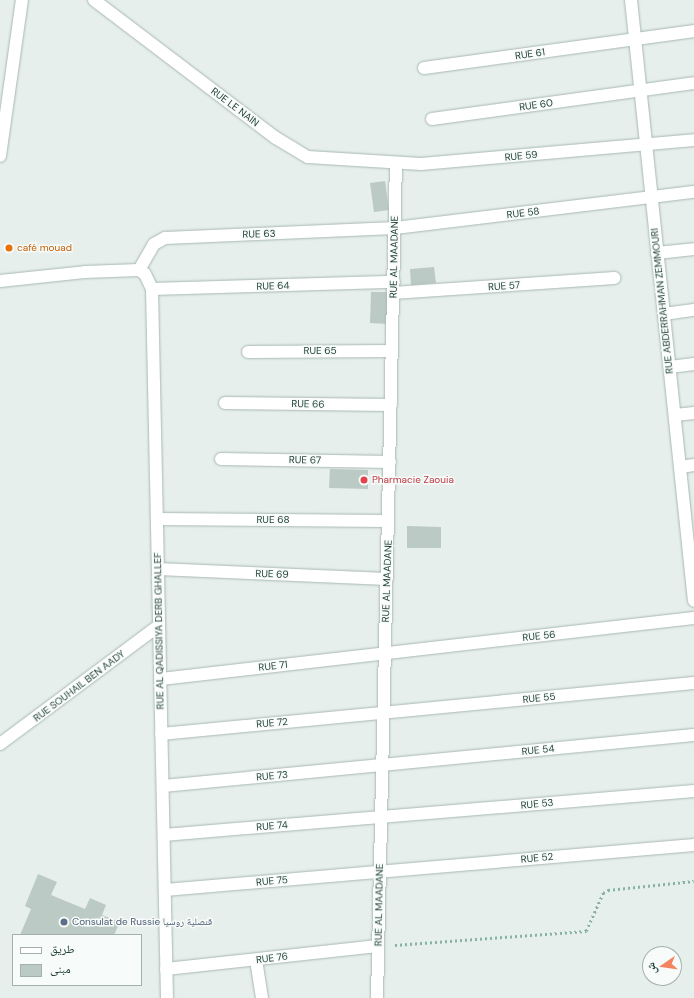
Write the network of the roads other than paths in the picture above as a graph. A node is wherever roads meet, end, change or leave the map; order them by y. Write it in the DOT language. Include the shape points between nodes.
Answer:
graph roads {
  1 [pos="22,0"];
  2 [pos="29,0"];
  3 [pos="94,0"];
  4 [pos="631,0"];
  5 [pos="20,17"];
  6 [pos="694,31"];
  7 [pos="635,39"];
  8 [pos="424,68"];
  9 [pos="694,83"];
  10 [pos="640,90"];
  11 [pos="432,119"];
  12 [pos="694,140"];
  13 [pos="646,144"];
  14 [pos="0,156"];
  15 [pos="396,163"];
  16 [pos="694,192"];
  17 [pos="651,197"];
  18 [pos="395,228"];
  19 [pos="694,248"];
  20 [pos="657,253"];
  21 [pos="139,270"];
  22 [pos="614,278"];
  23 [pos="0,281"];
  24 [pos="394,288"];
  25 [pos="152,289"];
  26 [pos="694,310"];
  27 [pos="664,314"];
  28 [pos="392,351"];
  29 [pos="248,352"];
  30 [pos="694,364"];
  31 [pos="670,367"];
  32 [pos="225,403"];
  33 [pos="391,406"];
  34 [pos="694,413"];
  35 [pos="675,415"];
  36 [pos="221,459"];
  37 [pos="390,462"];
  38 [pos="694,465"];
  39 [pos="680,467"];
  40 [pos="690,514"];
  41 [pos="157,519"];
  42 [pos="388,521"];
  43 [pos="692,565"];
  44 [pos="158,569"];
  45 [pos="387,578"];
  46 [pos="694,601"];
  47 [pos="694,618"];
  48 [pos="157,627"];
  49 [pos="385,654"];
  50 [pos="160,679"];
  51 [pos="694,683"];
  52 [pos="384,713"];
  53 [pos="162,734"];
  54 [pos="694,735"];
  55 [pos="0,744"];
  56 [pos="382,765"];
  57 [pos="163,786"];
  58 [pos="694,791"];
  59 [pos="381,817"];
  60 [pos="164,834"];
  61 [pos="694,845"];
  62 [pos="380,872"];
  63 [pos="165,890"];
  64 [pos="378,946"];
  65 [pos="256,960"];
  66 [pos="166,969"];
  67 [pos="167,998"];
  68 [pos="262,998"];
  69 [pos="377,998"];
  1 -- 5 [label="street"];
  2 -- 5 [label="street"];
  3 -- 15 [label="street, RUE LE NAIN" via="276,138 308,157"];
  4 -- 7 [label="street, RUE ABDERRAHMAN ZEMMOURI"];
  5 -- 14 [label="street"];
  6 -- 7 [label="street, RUE 61"];
  7 -- 8 [label="street, RUE 61"];
  7 -- 10 [label="street, RUE ABDERRAHMAN ZEMMOURI"];
  9 -- 10 [label="street, RUE 60"];
  10 -- 11 [label="street, RUE 60"];
  10 -- 13 [label="street, RUE ABDERRAHMAN ZEMMOURI"];
  12 -- 13 [label="street, RUE 59"];
  13 -- 15 [label="street, RUE 59" via="421,164"];
  13 -- 17 [label="street, RUE ABDERRAHMAN ZEMMOURI"];
  15 -- 18 [label="street, RUE AL MAADANE"];
  16 -- 17 [label="street, RUE 58"];
  17 -- 18 [label="street, RUE 58"];
  17 -- 20 [label="street, RUE ABDERRAHMAN ZEMMOURI"];
  18 -- 21 [label="street, RUE 63" via="165,238 154,244"];
  18 -- 24 [label="street, RUE AL MAADANE"];
  19 -- 20 [label="street"];
  20 -- 27 [label="street, RUE ABDERRAHMAN ZEMMOURI"];
  21 -- 23 [label="street" via="85,272"];
  21 -- 25 [label="street, RUE AL QADISSIYA DERB GHALLEF" via="145,274"];
  22 -- 24 [label="street, RUE 57"];
  24 -- 25 [label="street, RUE 64"];
  24 -- 28 [label="street, RUE AL MAADANE"];
  25 -- 41 [label="street, RUE AL QADISSIYA DERB GHALLEF"];
  26 -- 27 [label="street"];
  27 -- 31 [label="street, RUE ABDERRAHMAN ZEMMOURI"];
  28 -- 29 [label="street, RUE 65"];
  28 -- 33 [label="street, RUE AL MAADANE"];
  30 -- 31 [label="street"];
  31 -- 35 [label="street, RUE ABDERRAHMAN ZEMMOURI"];
  32 -- 33 [label="street, RUE 66"];
  33 -- 37 [label="street, RUE AL MAADANE"];
  34 -- 35 [label="street"];
  35 -- 39 [label="street, RUE ABDERRAHMAN ZEMMOURI"];
  36 -- 37 [label="street, RUE 67"];
  37 -- 42 [label="street, RUE AL MAADANE"];
  38 -- 39 [label="street"];
  39 -- 40 [label="street, RUE ABDERRAHMAN ZEMMOURI"];
  40 -- 43 [label="street, RUE ABDERRAHMAN ZEMMOURI"];
  41 -- 42 [label="street, RUE 68"];
  41 -- 44 [label="street, RUE AL QADISSIYA DERB GHALLEF"];
  42 -- 45 [label="street, RUE AL MAADANE"];
  43 -- 46 [label="street, RUE ABDERRAHMAN ZEMMOURI"];
  44 -- 45 [label="street, RUE 69"];
  44 -- 48 [label="street, RUE AL QADISSIYA DERB GHALLEF"];
  45 -- 49 [label="street, RUE AL MAADANE"];
  47 -- 49 [label="street, RUE 56"];
  48 -- 50 [label="street, RUE AL QADISSIYA DERB GHALLEF"];
  48 -- 55 [label="street, RUE SOUHAIL BEN AADY"];
  49 -- 50 [label="street, RUE 71"];
  49 -- 52 [label="street, RUE AL MAADANE"];
  50 -- 53 [label="street, RUE AL QADISSIYA DERB GHALLEF"];
  51 -- 52 [label="street, RUE 55"];
  52 -- 53 [label="street, RUE 72"];
  52 -- 56 [label="street, RUE AL MAADANE"];
  53 -- 57 [label="street, RUE AL QADISSIYA DERB GHALLEF"];
  54 -- 56 [label="street, RUE 54"];
  56 -- 57 [label="street, RUE 73"];
  56 -- 59 [label="street, RUE AL MAADANE"];
  57 -- 60 [label="street, RUE AL QADISSIYA DERB GHALLEF"];
  58 -- 59 [label="street, RUE 53"];
  59 -- 60 [label="street, RUE 74"];
  59 -- 62 [label="street, RUE AL MAADANE"];
  60 -- 63 [label="street, RUE AL QADISSIYA DERB GHALLEF"];
  61 -- 62 [label="street, RUE 52"];
  62 -- 63 [label="street, RUE 75"];
  62 -- 64 [label="street, RUE AL MAADANE"];
  63 -- 66 [label="street, RUE AL QADISSIYA DERB GHALLEF"];
  64 -- 65 [label="street, RUE 76"];
  64 -- 69 [label="street, RUE AL MAADANE"];
  65 -- 66 [label="street, RUE 76"];
  65 -- 68 [label="street"];
  66 -- 67 [label="street, RUE AL QADISSIYA DERB GHALLEF"];
}
